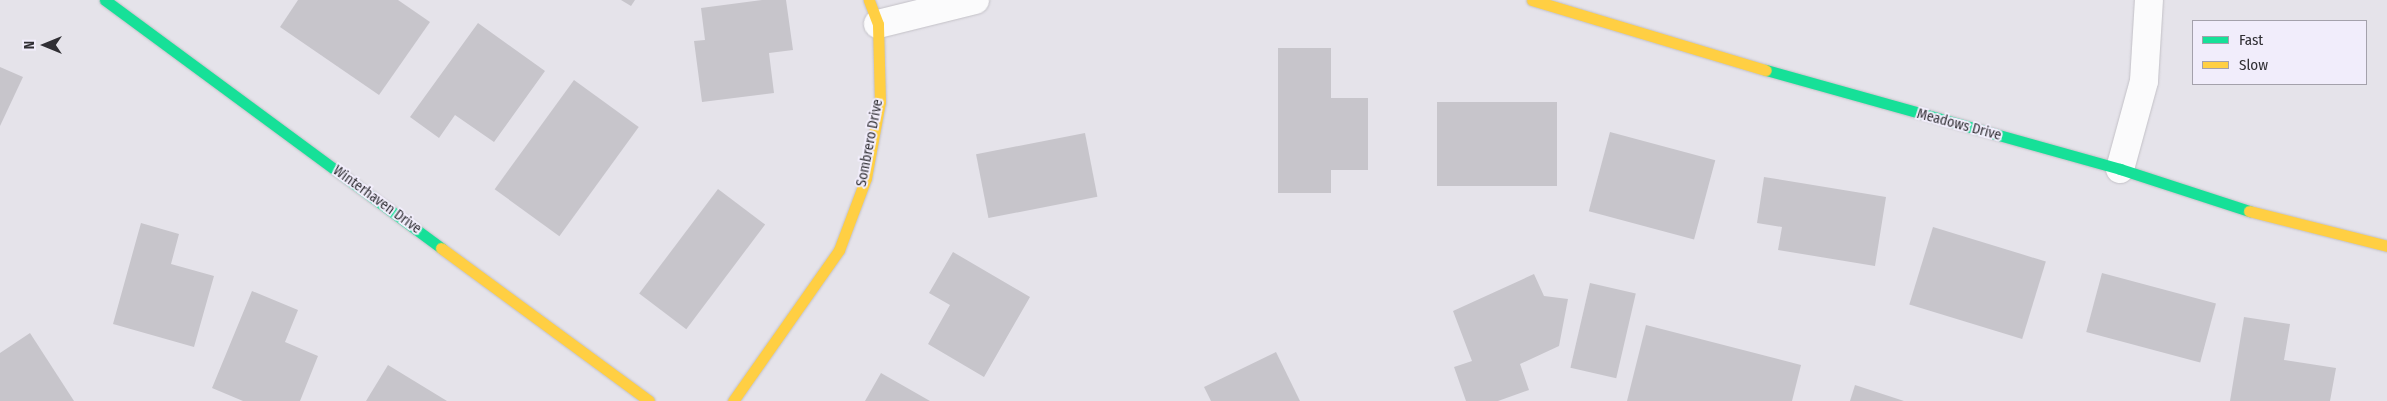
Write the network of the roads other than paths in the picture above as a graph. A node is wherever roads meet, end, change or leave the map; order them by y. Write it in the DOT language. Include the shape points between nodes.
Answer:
graph roads {
  1 [pos="105,0"];
  2 [pos="975,0"];
  3 [pos="1532,0"];
  4 [pos="2149,0"];
  5 [pos="873,12"];
  6 [pos="2120,169"];
  7 [pos="2387,246"];
  8 [pos="648,401"];
  9 [pos="733,401"];
  1 -- 8 [label="street, Winterhaven Drive"];
  2 -- 5 [label="street"];
  3 -- 6 [label="street, Meadows Drive" via="1650,38"];
  4 -- 6 [label="street" via="2144,81"];
  5 -- 9 [label="street, Sombrero Drive" via="880,102 866,178 839,250"];
  6 -- 7 [label="street, Meadows Drive" via="2285,222"];
}
